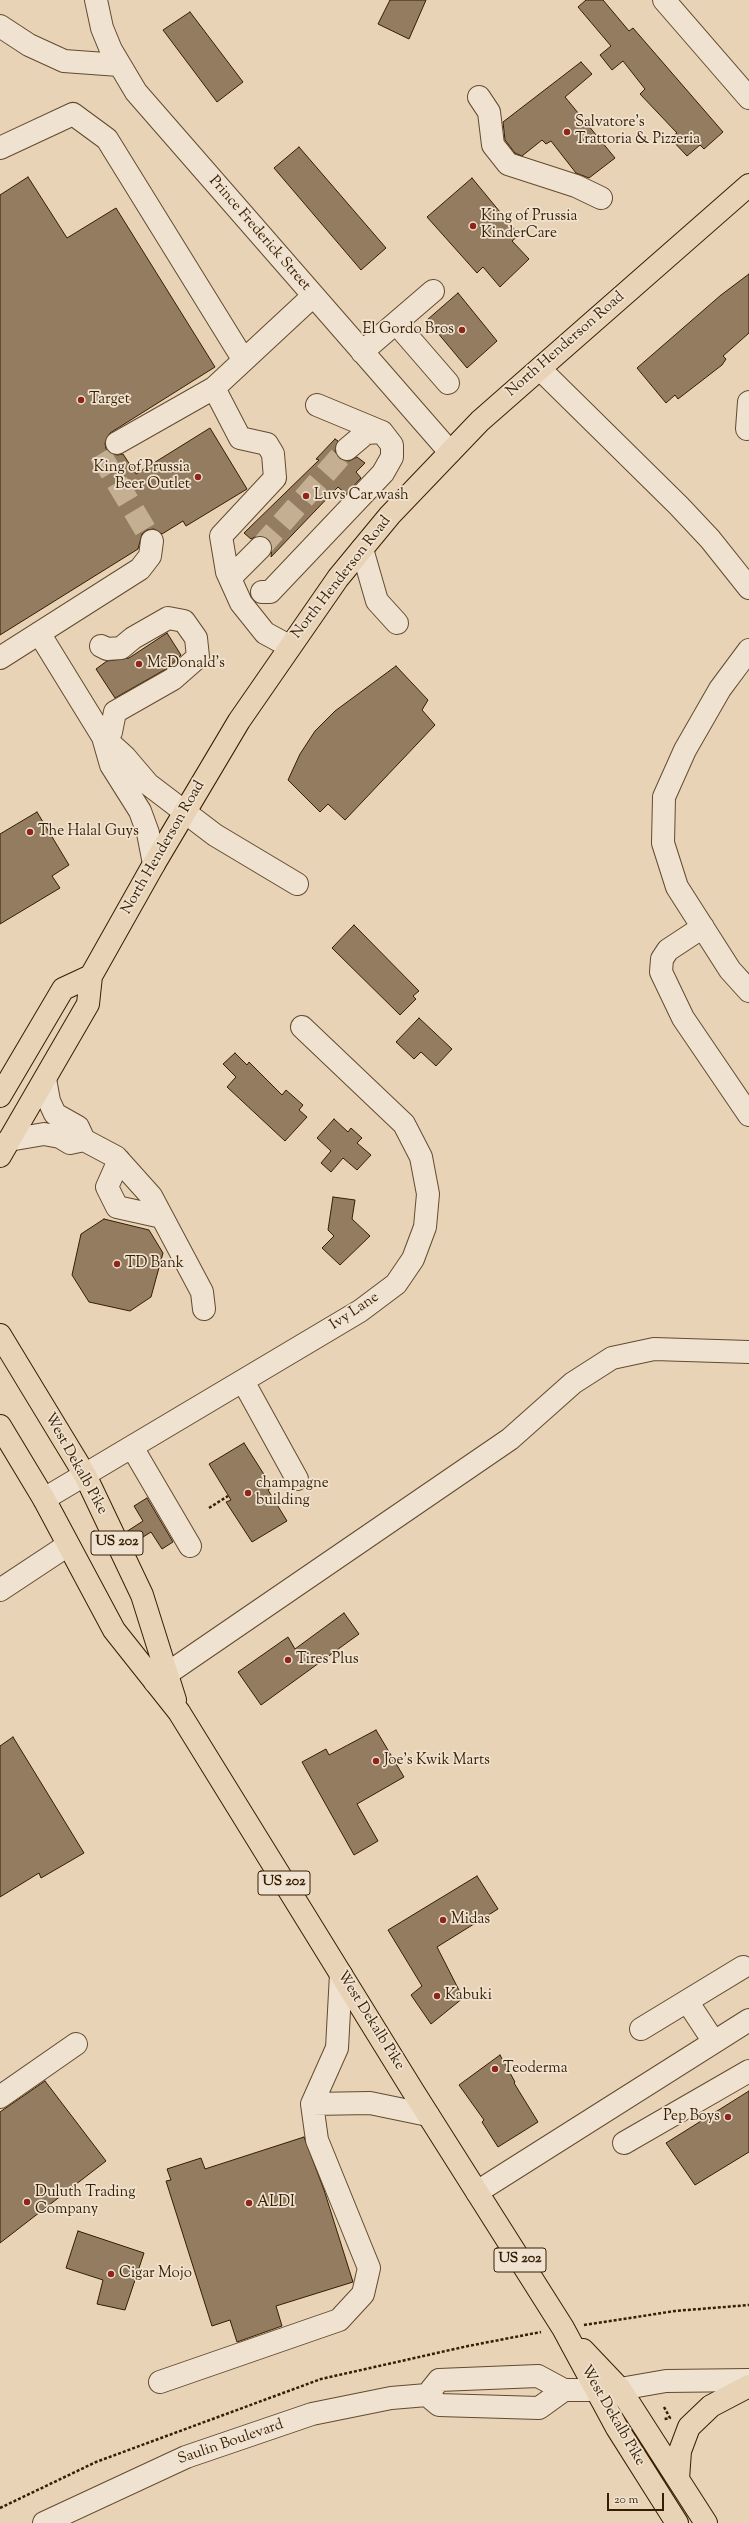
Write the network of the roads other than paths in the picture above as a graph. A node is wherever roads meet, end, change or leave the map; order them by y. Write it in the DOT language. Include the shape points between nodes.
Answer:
graph roads {
  1 [pos="96,0"];
  2 [pos="664,0"];
  3 [pos="0,26"];
  4 [pos="119,65"];
  5 [pos="479,97"];
  6 [pos="749,98"];
  7 [pos="0,148"];
  8 [pos="749,185"];
  9 [pos="601,198"];
  10 [pos="433,291"];
  11 [pos="313,296"];
  12 [pos="396,323"];
  13 [pos="362,352"];
  14 [pos="243,359"];
  15 [pos="540,369"];
  16 [pos="448,383"];
  17 [pos="214,388"];
  18 [pos="749,402"];
  19 [pos="317,405"];
  20 [pos="747,429"];
  21 [pos="382,432"];
  22 [pos="117,443"];
  23 [pos="347,449"];
  24 [pos="450,452"];
  25 [pos="152,541"];
  26 [pos="260,548"];
  27 [pos="362,549"];
  28 [pos="231,577"];
  29 [pos="749,588"];
  30 [pos="397,623"];
  31 [pos="39,633"];
  32 [pos="101,646"];
  33 [pos="289,646"];
  34 [pos="749,650"];
  35 [pos="0,658"];
  36 [pos="107,734"];
  37 [pos="185,812"];
  38 [pos="154,864"];
  39 [pos="297,884"];
  40 [pos="703,927"];
  41 [pos="91,976"];
  42 [pos="749,991"];
  43 [pos="302,1027"];
  44 [pos="45,1079"];
  45 [pos="0,1096"];
  46 [pos="749,1115"];
  47 [pos="84,1140"];
  48 [pos="5,1148"];
  49 [pos="119,1160"];
  50 [pos="162,1217"];
  51 [pos="204,1309"];
  52 [pos="0,1335"];
  53 [pos="749,1352"];
  54 [pos="243,1381"];
  55 [pos="0,1426"];
  56 [pos="132,1447"];
  57 [pos="85,1475"];
  58 [pos="297,1479"];
  59 [pos="44,1499"];
  60 [pos="68,1545"];
  61 [pos="190,1546"];
  62 [pos="0,1590"];
  63 [pos="161,1678"];
  64 [pos="743,1967"];
  65 [pos="341,1974"];
  66 [pos="687,2001"];
  67 [pos="749,2020"];
  68 [pos="642,2029"];
  69 [pos="714,2042"];
  70 [pos="76,2044"];
  71 [pos="749,2071"];
  72 [pos="0,2097"];
  73 [pos="312,2104"];
  74 [pos="428,2115"];
  75 [pos="624,2143"];
  76 [pos="477,2192"];
  77 [pos="563,2328"];
  78 [pos="749,2380"];
  79 [pos="160,2382"];
  80 [pos="749,2386"];
  81 [pos="620,2389"];
  82 [pos="564,2390"];
  83 [pos="597,2390"];
  84 [pos="427,2395"];
  85 [pos="678,2479"];
  86 [pos="44,2523"];
  87 [pos="677,2523"];
  88 [pos="706,2523"];
  1 -- 4 [label="street, Prince Frederick Street" via="102,28"];
  2 -- 6 [label="street"];
  3 -- 4 [label="street" via="29,45 64,62"];
  4 -- 11 [label="street, Prince Frederick Street" via="151,111"];
  5 -- 9 [label="street" via="489,112 493,145 508,164 576,186"];
  7 -- 14 [label="street" via="73,114 107,139"];
  8 -- 15 [label="main road, North Henderson Road"];
  10 -- 12 [label="street"];
  11 -- 13 [label="street, Prince Frederick Street"];
  11 -- 14 [label="street"];
  12 -- 13 [label="street"];
  12 -- 16 [label="street"];
  13 -- 24 [label="street, Prince Frederick Street"];
  14 -- 17 [label="street"];
  15 -- 24 [label="main road, North Henderson Road" via="480,421"];
  15 -- 29 [label="street" via="679,506 710,539"];
  17 -- 22 [label="street"];
  17 -- 28 [label="street" via="240,438 267,444 273,454 275,478 221,536 227,572"];
  18 -- 20 [label="street"];
  19 -- 21 [label="street"];
  21 -- 23 [label="street" via="366,433"];
  21 -- 33 [label="street" via="392,445 389,462 366,474 264,584 259,602 266,614 279,625"];
  24 -- 27 [label="main road, North Henderson Road" via="390,515"];
  25 -- 31 [label="street" via="150,556 140,569"];
  26 -- 28 [label="street"];
  27 -- 30 [label="street" via="377,601"];
  27 -- 33 [label="main road, North Henderson Road"];
  28 -- 33 [label="street" via="241,603 265,633"];
  31 -- 35 [label="street"];
  31 -- 36 [label="street"];
  32 -- 36 [label="street" via="107,650 121,648 168,618 184,621 196,638 198,657 173,679 115,712"];
  33 -- 37 [label="main road, North Henderson Road" via="239,721"];
  34 -- 40 [label="street" via="720,689 685,750 664,797 663,843 677,887"];
  36 -- 37 [label="street" via="148,784"];
  36 -- 38 [label="street" via="112,765 135,801 144,821"];
  37 -- 38 [label="main road, North Henderson Road"];
  37 -- 39 [label="street" via="215,835"];
  38 -- 41 [label="main road, North Henderson Road"];
  40 -- 42 [label="street" via="730,970"];
  40 -- 46 [label="street" via="668,950 662,959 661,972 683,1018"];
  41 -- 44 [label="main road, North Henderson Road" via="88,1004"];
  41 -- 45 [label="main road" via="63,989"];
  43 -- 54 [label="street, Ivy Lane" via="404,1124 421,1157 428,1194 425,1226 413,1259 396,1284 360,1311"];
  44 -- 47 [label="street" via="51,1108 60,1117 78,1127"];
  44 -- 48 [label="main road, North Henderson Road"];
  47 -- 48 [label="street" via="70,1143 60,1137 44,1134"];
  47 -- 49 [label="street"];
  49 -- 50 [label="street" via="151,1196"];
  49 -- 50 [label="street" via="108,1187 117,1207"];
  50 -- 51 [label="street" via="202,1292"];
  52 -- 57 [label="main road, West Dekalb Pike / US 202"];
  53 -- 63 [label="street" via="654,1349 612,1358 573,1383 510,1439"];
  54 -- 56 [label="street, Ivy Lane"];
  54 -- 58 [label="street"];
  55 -- 59 [label="main road, West Dekalb Pike / US 202"];
  56 -- 57 [label="street, Ivy Lane"];
  56 -- 61 [label="street"];
  57 -- 59 [label="street, Ivy Lane"];
  57 -- 63 [label="main road, West Dekalb Pike / US 202" via="142,1595"];
  59 -- 60 [label="main road, West Dekalb Pike / US 202"];
  60 -- 62 [label="street"];
  60 -- 63 [label="main road, West Dekalb Pike / US 202" via="114,1630"];
  63 -- 65 [label="main road, West Dekalb Pike / US 202" via="179,1712"];
  64 -- 66 [label="street"];
  65 -- 73 [label="street" via="337,2048"];
  65 -- 74 [label="main road, West Dekalb Pike / US 202"];
  66 -- 68 [label="street"];
  66 -- 69 [label="street"];
  67 -- 69 [label="street"];
  69 -- 76 [label="street"];
  70 -- 72 [label="street"];
  71 -- 75 [label="street"];
  73 -- 74 [label="street" via="370,2103"];
  73 -- 79 [label="street" via="317,2140 369,2268 363,2294 339,2320"];
  74 -- 76 [label="main road, West Dekalb Pike / US 202"];
  76 -- 77 [label="main road, West Dekalb Pike / US 202"];
  77 -- 81 [label="main road, West Dekalb Pike / US 202"];
  77 -- 83 [label="main road, West Dekalb Pike / US 202"];
  78 -- 81 [label="street" via="666,2381"];
  80 -- 85 [label="main road" via="711,2406 689,2426 680,2451"];
  81 -- 83 [label="street"];
  81 -- 85 [label="main road, West Dekalb Pike / US 202"];
  82 -- 83 [label="street"];
  82 -- 84 [label="street" via="539,2408 439,2405"];
  82 -- 84 [label="street" via="538,2376 439,2380"];
  83 -- 87 [label="main road, West Dekalb Pike / US 202" via="617,2428"];
  84 -- 86 [label="street, Saulin Boulevard" via="391,2398 312,2414 186,2457"];
  85 -- 88 [label="main road, West Dekalb Pike / US 202"];
}
